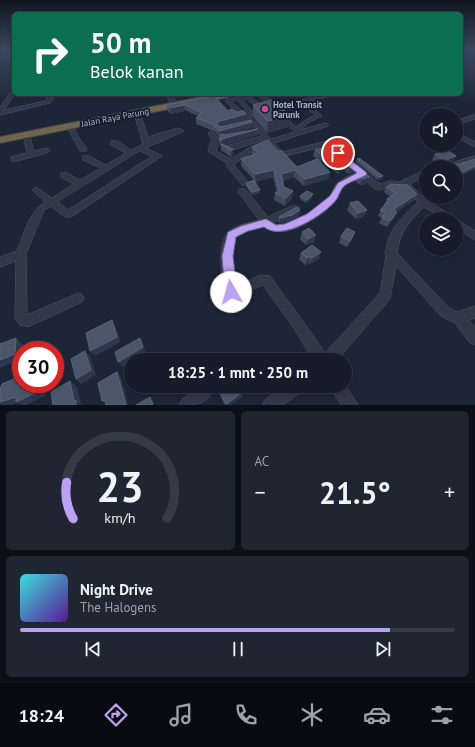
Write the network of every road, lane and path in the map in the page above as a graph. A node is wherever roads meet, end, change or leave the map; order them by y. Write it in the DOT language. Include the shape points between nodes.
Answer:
graph roads {
  1 [pos="12,93"];
  2 [pos="50,96"];
  3 [pos="170,96"];
  4 [pos="213,96"];
  5 [pos="234,96"];
  6 [pos="256,96"];
  7 [pos="261,96"];
  8 [pos="326,96"];
  9 [pos="302,101"];
  10 [pos="174,104"];
  11 [pos="272,107"];
  12 [pos="260,108"];
  13 [pos="250,111"];
  14 [pos="0,112"];
  15 [pos="137,113"];
  16 [pos="475,117"];
  17 [pos="463,121"];
  18 [pos="326,125"];
  19 [pos="71,126"];
  20 [pos="296,130"];
  21 [pos="211,133"];
  22 [pos="26,134"];
  23 [pos="463,138"];
  24 [pos="0,139"];
  25 [pos="268,140"];
  26 [pos="338,140"];
  27 [pos="114,143"];
  28 [pos="144,144"];
  29 [pos="475,145"];
  30 [pos="83,149"];
  31 [pos="226,149"];
  32 [pos="46,150"];
  33 [pos="130,153"];
  34 [pos="338,153"];
  35 [pos="31,154"];
  36 [pos="86,158"];
  37 [pos="475,158"];
  38 [pos="14,159"];
  39 [pos="231,162"];
  40 [pos="463,162"];
  41 [pos="106,168"];
  42 [pos="363,174"];
  43 [pos="64,175"];
  44 [pos="419,176"];
  45 [pos="80,184"];
  46 [pos="406,185"];
  47 [pos="36,190"];
  48 [pos="419,198"];
  49 [pos="51,202"];
  50 [pos="421,204"];
  51 [pos="426,204"];
  52 [pos="295,208"];
  53 [pos="439,212"];
  54 [pos="266,222"];
  55 [pos="463,228"];
  56 [pos="475,236"];
  57 [pos="390,253"];
  58 [pos="21,254"];
  59 [pos="0,262"];
  60 [pos="78,298"];
  61 [pos="475,312"];
  62 [pos="459,318"];
  63 [pos="475,338"];
  64 [pos="317,353"];
  65 [pos="334,353"];
  66 [pos="202,393"];
  67 [pos="287,393"];
  68 [pos="342,393"];
  69 [pos="188,405"];
  70 [pos="270,405"];
  71 [pos="350,405"];
  1 -- 14 [label="street"];
  2 -- 14 [label="street" via="48,102"];
  3 -- 10 [label="street"];
  4 -- 10 [label="highway, Jalan Raya Parung"];
  5 -- 12 [label="street" via="248,97"];
  5 -- 13 [label="street"];
  5 -- 13 [label="street" via="228,101 241,113"];
  5 -- 15 [label="highway, Jalan Raya Parung"];
  6 -- 11 [label="street"];
  7 -- 11 [label="street"];
  8 -- 9 [label="street"];
  9 -- 11 [label="street"];
  9 -- 20 [label="street" via="319,116 304,122"];
  10 -- 24 [label="highway, Jalan Raya Parung"];
  11 -- 12 [label="street"];
  11 -- 20 [label="street"];
  11 -- 25 [label="street" via="246,115 256,131"];
  12 -- 13 [label="street"];
  15 -- 19 [label="highway, Jalan Raya Parung"];
  15 -- 28 [label="street"];
  16 -- 17 [label="street"];
  18 -- 25 [label="street"];
  19 -- 22 [label="highway, Jalan Raya Parung"];
  19 -- 30 [label="street"];
  20 -- 25 [label="street"];
  21 -- 39 [label="street" via="216,140 213,152"];
  22 -- 24 [label="highway, Jalan Raya Parung"];
  22 -- 35 [label="street"];
  23 -- 29 [label="street"];
  25 -- 26 [label="street" via="283,155"];
  25 -- 31 [label="street"];
  25 -- 39 [label="street"];
  27 -- 33 [label="street"];
  28 -- 33 [label="street"];
  28 -- 49 [label="street" via="158,156 68,215"];
  32 -- 35 [label="street"];
  33 -- 41 [label="street"];
  34 -- 42 [label="street"];
  35 -- 38 [label="street"];
  36 -- 41 [label="street"];
  37 -- 40 [label="street"];
  39 -- 54 [label="street" via="231,167"];
  41 -- 45 [label="street"];
  42 -- 46 [label="street" via="380,188 390,184"];
  42 -- 54 [label="street" via="342,183 333,198 300,222 276,229"];
  43 -- 45 [label="street"];
  44 -- 46 [label="street" via="406,182"];
  45 -- 49 [label="street"];
  46 -- 48 [label="street"];
  47 -- 49 [label="street"];
  49 -- 58 [label="street" via="38,212"];
  50 -- 57 [label="street" via="406,219 394,238"];
  51 -- 53 [label="street"];
  52 -- 54 [label="street"];
  54 -- 64 [label="street" via="232,235 227,256 231,292 235,293 260,280 266,280"];
  55 -- 56 [label="street"];
  57 -- 62 [label="street" via="445,312"];
  57 -- 65 [label="street" via="386,295"];
  58 -- 59 [label="street"];
  58 -- 60 [label="street" via="21,318 24,321"];
  61 -- 62 [label="street"];
  62 -- 63 [label="street"];
  66 -- 69 [label="street"];
  67 -- 70 [label="street"];
  68 -- 71 [label="street"];
}
